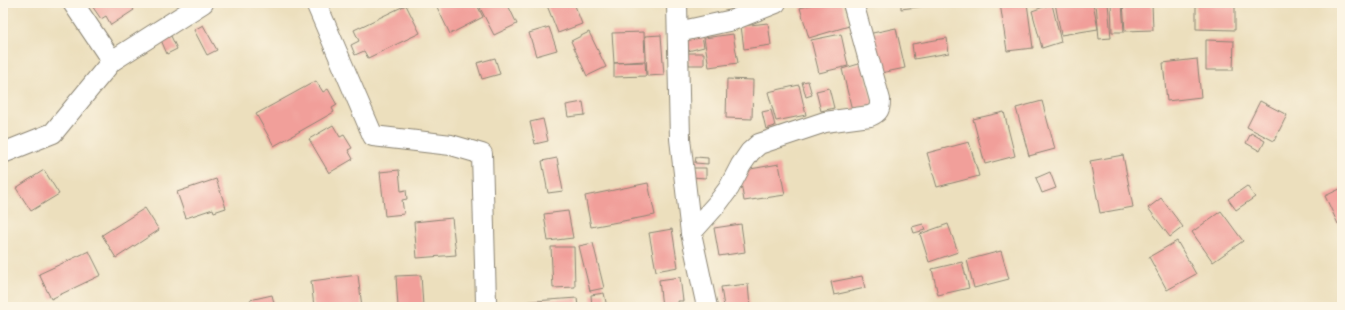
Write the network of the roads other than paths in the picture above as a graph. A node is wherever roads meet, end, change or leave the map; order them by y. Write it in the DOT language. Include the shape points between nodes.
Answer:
graph roads {
  1 [pos="73,3"];
  2 [pos="203,3"];
  3 [pos="316,3"];
  4 [pos="677,3"];
  5 [pos="776,3"];
  6 [pos="852,3"];
  7 [pos="678,32"];
  8 [pos="112,61"];
  9 [pos="3,153"];
  10 [pos="691,233"];
  11 [pos="488,307"];
  12 [pos="707,307"];
  1 -- 8 [label="street"];
  2 -- 8 [label="street"];
  3 -- 11 [label="street" via="373,136 451,145 482,154"];
  4 -- 7 [label="street"];
  5 -- 7 [label="street" via="733,20"];
  6 -- 10 [label="street" via="880,100 877,113 825,122 759,144 750,152 717,204"];
  7 -- 10 [label="street" via="680,139"];
  8 -- 9 [label="street" via="53,133"];
  10 -- 12 [label="street"];
}
